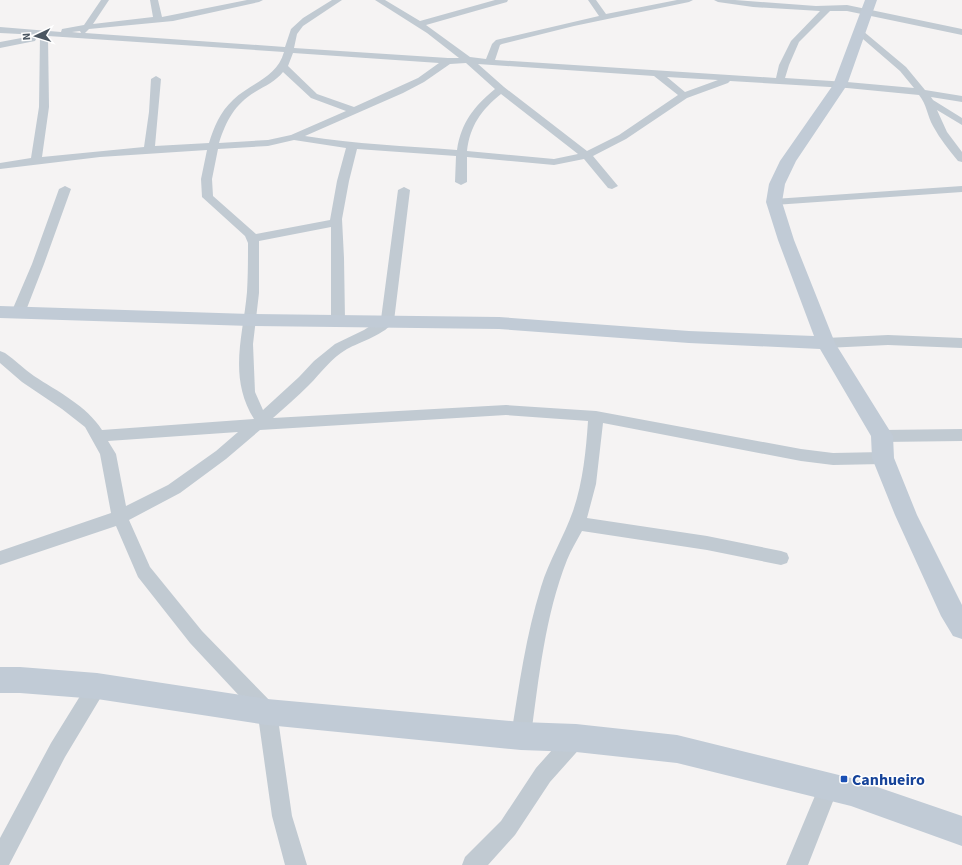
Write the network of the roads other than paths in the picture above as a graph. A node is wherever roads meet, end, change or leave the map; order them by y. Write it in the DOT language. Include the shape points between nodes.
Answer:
graph roads {
  1 [pos="105,0"];
  2 [pos="154,0"];
  3 [pos="259,0"];
  4 [pos="338,0"];
  5 [pos="379,0"];
  6 [pos="504,0"];
  7 [pos="592,0"];
  8 [pos="688,0"];
  9 [pos="718,0"];
  10 [pos="752,3"];
  11 [pos="868,3"];
  12 [pos="827,8"];
  13 [pos="604,16"];
  14 [pos="158,19"];
  15 [pos="419,24"];
  16 [pos="87,27"];
  17 [pos="3,31"];
  18 [pos="962,32"];
  19 [pos="860,33"];
  20 [pos="45,35"];
  21 [pos="80,37"];
  22 [pos="2,47"];
  23 [pos="289,50"];
  24 [pos="468,60"];
  25 [pos="448,61"];
  26 [pos="488,62"];
  27 [pos="283,66"];
  28 [pos="657,74"];
  29 [pos="732,78"];
  30 [pos="156,79"];
  31 [pos="780,81"];
  32 [pos="840,84"];
  33 [pos="501,89"];
  34 [pos="920,91"];
  35 [pos="685,96"];
  36 [pos="962,99"];
  37 [pos="930,102"];
  38 [pos="353,110"];
  39 [pos="962,122"];
  40 [pos="294,137"];
  41 [pos="214,146"];
  42 [pos="352,146"];
  43 [pos="149,150"];
  44 [pos="460,154"];
  45 [pos="587,156"];
  46 [pos="962,159"];
  47 [pos="36,160"];
  48 [pos="0,166"];
  49 [pos="461,182"];
  50 [pos="612,186"];
  51 [pos="962,189"];
  52 [pos="65,190"];
  53 [pos="404,190"];
  54 [pos="774,202"];
  55 [pos="335,222"];
  56 [pos="253,238"];
  57 [pos="9,313"];
  58 [pos="250,320"];
  59 [pos="338,320"];
  60 [pos="387,321"];
  61 [pos="826,343"];
  62 [pos="962,343"];
  63 [pos="0,356"];
  64 [pos="596,416"];
  65 [pos="260,422"];
  66 [pos="962,435"];
  67 [pos="98,436"];
  68 [pos="882,436"];
  69 [pos="883,458"];
  70 [pos="120,517"];
  71 [pos="577,523"];
  72 [pos="0,558"];
  73 [pos="781,558"];
  74 [pos="962,628"];
  75 [pos="0,680"];
  76 [pos="97,686"];
  77 [pos="267,712"];
  78 [pos="521,736"];
  79 [pos="576,738"];
  80 [pos="829,786"];
  81 [pos="962,831"];
  82 [pos="0,860"];
  83 [pos="296,865"];
  84 [pos="473,865"];
  85 [pos="797,865"];
  1 -- 16 [label="street"];
  2 -- 14 [label="street"];
  3 -- 14 [label="street"];
  4 -- 23 [label="street" via="296,27"];
  5 -- 15 [label="street"];
  6 -- 15 [label="street"];
  7 -- 13 [label="street"];
  8 -- 13 [label="street"];
  9 -- 10 [label="street"];
  10 -- 12 [label="street"];
  11 -- 12 [label="street" via="847,8"];
  11 -- 18 [label="street"];
  11 -- 19 [label="street"];
  12 -- 31 [label="street" via="795,41"];
  13 -- 26 [label="street" via="499,42"];
  14 -- 16 [label="street"];
  15 -- 24 [label="street"];
  16 -- 20 [label="street"];
  16 -- 21 [label="street"];
  17 -- 20 [label="street"];
  17 -- 22 [label="street"];
  19 -- 32 [label="street"];
  19 -- 34 [label="street" via="903,69"];
  20 -- 21 [label="street"];
  20 -- 22 [label="street"];
  20 -- 47 [label="street" via="44,107"];
  21 -- 23 [label="street"];
  23 -- 25 [label="street"];
  23 -- 27 [label="street"];
  24 -- 25 [label="street"];
  24 -- 26 [label="street"];
  24 -- 33 [label="street"];
  25 -- 38 [label="street" via="413,84"];
  26 -- 28 [label="street"];
  27 -- 38 [label="street" via="314,96"];
  27 -- 41 [label="street" via="262,84 238,99 224,119"];
  28 -- 29 [label="street"];
  28 -- 35 [label="street"];
  29 -- 31 [label="street"];
  29 -- 35 [label="street"];
  30 -- 43 [label="street"];
  31 -- 32 [label="street"];
  32 -- 34 [label="street"];
  32 -- 54 [label="street" via="788,161 778,184"];
  33 -- 44 [label="street" via="471,117 462,138"];
  33 -- 45 [label="street"];
  34 -- 36 [label="street"];
  34 -- 37 [label="street"];
  35 -- 45 [label="street"];
  37 -- 39 [label="street"];
  37 -- 46 [label="street" via="931,113"];
  38 -- 40 [label="street"];
  40 -- 41 [label="street" via="268,143"];
  40 -- 42 [label="street"];
  41 -- 43 [label="street"];
  41 -- 56 [label="street" via="206,181 208,197"];
  42 -- 44 [label="street"];
  42 -- 55 [label="street"];
  43 -- 47 [label="street"];
  44 -- 45 [label="street" via="554,162"];
  44 -- 49 [label="street"];
  45 -- 50 [label="street"];
  47 -- 48 [label="street"];
  51 -- 54 [label="street"];
  52 -- 57 [label="street" via="38,264"];
  53 -- 60 [label="street"];
  54 -- 61 [label="street"];
  55 -- 56 [label="street"];
  55 -- 59 [label="street"];
  56 -- 58 [label="street" via="255,256"];
  57 -- 58 [label="street"];
  58 -- 59 [label="street"];
  58 -- 65 [label="street" via="246,344 248,392"];
  59 -- 60 [label="street"];
  60 -- 61 [label="street" via="498,323 689,337"];
  60 -- 65 [label="street" via="340,347"];
  61 -- 62 [label="street" via="888,340"];
  61 -- 68 [label="street"];
  63 -- 67 [label="street" via="90,423"];
  64 -- 65 [label="street" via="506,410"];
  64 -- 69 [label="street" via="733,440 801,455 833,459"];
  64 -- 71 [label="street" via="587,492"];
  65 -- 67 [label="street"];
  65 -- 70 [label="street" via="221,455 174,489"];
  66 -- 68 [label="street"];
  67 -- 70 [label="street" via="108,454"];
  68 -- 69 [label="street"];
  69 -- 74 [label="street" via="906,515"];
  70 -- 72 [label="street"];
  70 -- 77 [label="street" via="144,572 196,637"];
  71 -- 73 [label="street" via="706,543"];
  71 -- 78 [label="street" via="557,563 541,617"];
  75 -- 76 [label="street"];
  76 -- 77 [label="street"];
  76 -- 82 [label="street" via="58,750"];
  77 -- 78 [label="street"];
  77 -- 83 [label="street" via="282,816"];
  78 -- 79 [label="street"];
  79 -- 80 [label="street" via="677,749"];
  79 -- 84 [label="street" via="543,775 508,828"];
  80 -- 81 [label="street"];
  80 -- 85 [label="street"];
}
